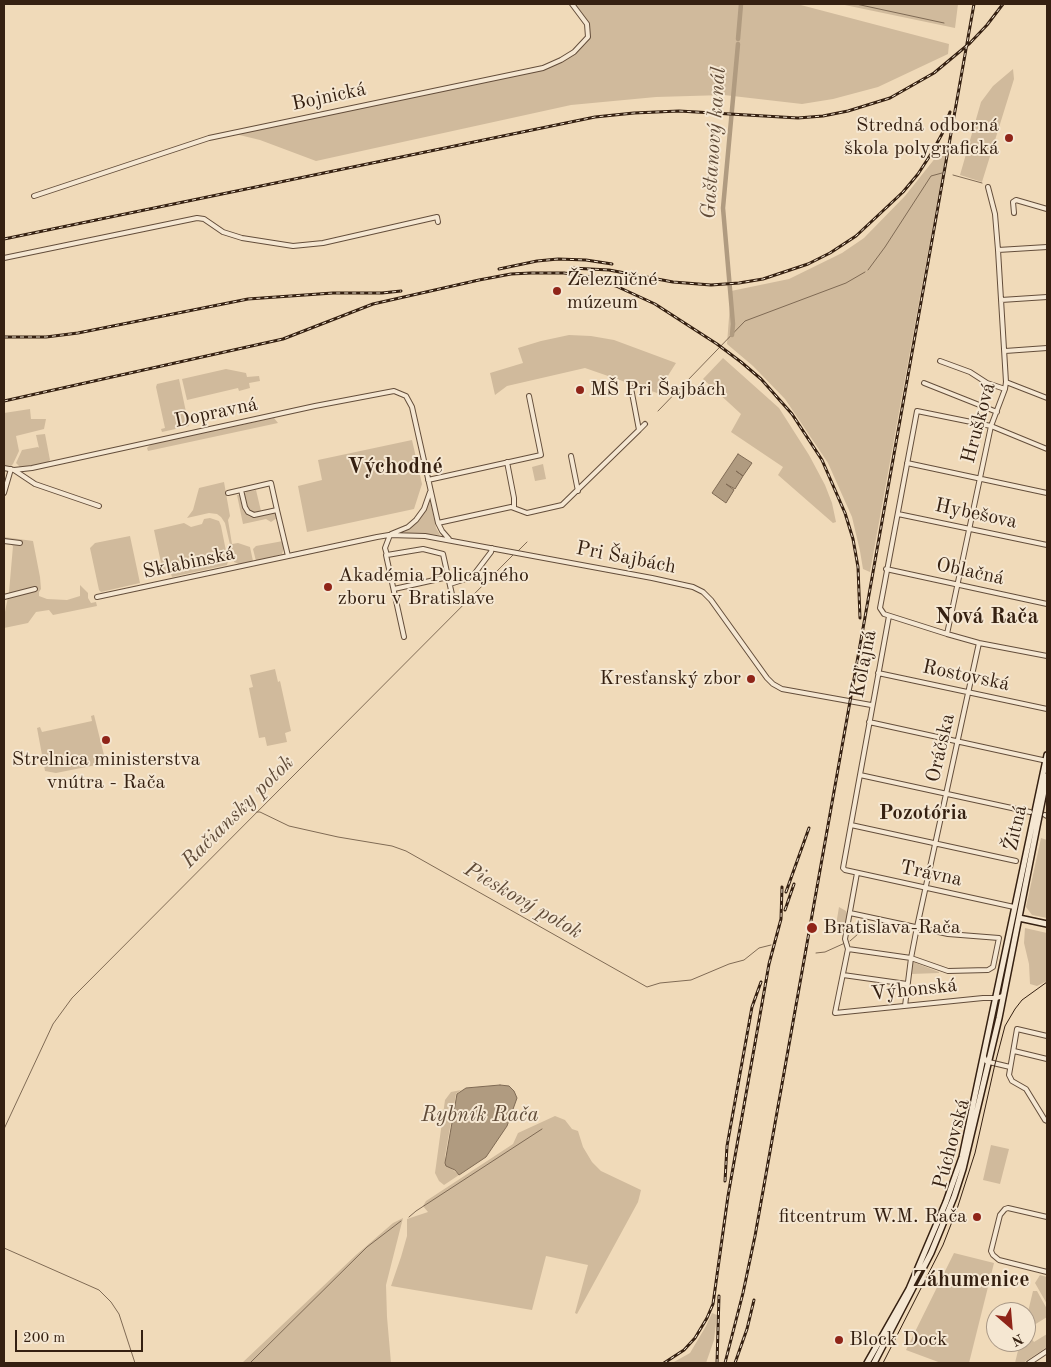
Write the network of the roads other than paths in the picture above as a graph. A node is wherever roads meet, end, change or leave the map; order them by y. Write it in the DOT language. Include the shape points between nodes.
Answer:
graph roads {
  1 [pos="572,4"];
  2 [pos="988,187"];
  3 [pos="34,196"];
  4 [pos="1047,209"];
  5 [pos="1014,213"];
  6 [pos="438,222"];
  7 [pos="1047,247"];
  8 [pos="998,250"];
  9 [pos="4,258"];
  10 [pos="1047,297"];
  11 [pos="1001,300"];
  12 [pos="1047,348"];
  13 [pos="1005,351"];
  14 [pos="940,361"];
  15 [pos="1006,382"];
  16 [pos="924,383"];
  17 [pos="631,388"];
  18 [pos="1005,389"];
  19 [pos="529,396"];
  20 [pos="1047,398"];
  21 [pos="997,412"];
  22 [pos="645,424"];
  23 [pos="991,426"];
  24 [pos="639,430"];
  25 [pos="1047,449"];
  26 [pos="571,456"];
  27 [pos="507,462"];
  28 [pos="907,463"];
  29 [pos="4,468"];
  30 [pos="12,469"];
  31 [pos="980,479"];
  32 [pos="428,480"];
  33 [pos="241,490"];
  34 [pos="431,490"];
  35 [pos="578,490"];
  36 [pos="4,493"];
  37 [pos="228,493"];
  38 [pos="1047,493"];
  39 [pos="99,506"];
  40 [pos="514,507"];
  41 [pos="277,510"];
  42 [pos="898,514"];
  43 [pos="438,523"];
  44 [pos="969,528"];
  45 [pos="390,535"];
  46 [pos="451,540"];
  47 [pos="4,541"];
  48 [pos="20,543"];
  49 [pos="1047,545"];
  50 [pos="492,548"];
  51 [pos="386,554"];
  52 [pos="288,556"];
  53 [pos="886,569"];
  54 [pos="448,577"];
  55 [pos="450,584"];
  56 [pos="958,585"];
  57 [pos="394,589"];
  58 [pos="35,590"];
  59 [pos="4,597"];
  60 [pos="97,597"];
  61 [pos="453,598"];
  62 [pos="1047,604"];
  63 [pos="888,616"];
  64 [pos="947,634"];
  65 [pos="404,636"];
  66 [pos="980,643"];
  67 [pos="1047,656"];
  68 [pos="878,673"];
  69 [pos="968,692"];
  70 [pos="872,705"];
  71 [pos="1047,709"];
  72 [pos="869,722"];
  73 [pos="958,743"];
  74 [pos="1047,759"];
  75 [pos="860,775"];
  76 [pos="1047,776"];
  77 [pos="946,794"];
  78 [pos="1030,812"];
  79 [pos="851,825"];
  80 [pos="935,844"];
  81 [pos="1016,861"];
  82 [pos="843,868"];
  83 [pos="857,873"];
  84 [pos="926,888"];
  85 [pos="1014,907"];
  86 [pos="850,912"];
  87 [pos="1019,918"];
  88 [pos="1011,924"];
  89 [pos="1047,924"];
  90 [pos="917,927"];
  91 [pos="848,949"];
  92 [pos="911,958"];
  93 [pos="843,975"];
  94 [pos="908,984"];
  95 [pos="1003,996"];
  96 [pos="996,998"];
  97 [pos="905,1006"];
  98 [pos="1047,1036"];
  99 [pos="1014,1051"];
  100 [pos="984,1057"];
  101 [pos="1047,1059"];
  102 [pos="991,1063"];
  103 [pos="1010,1067"];
  104 [pos="1047,1121"];
  105 [pos="1047,1217"];
  106 [pos="1047,1272"];
  107 [pos="1047,1351"];
  108 [pos="867,1363"];
  109 [pos="874,1363"];
  110 [pos="1029,1363"];
  1 -- 3 [label="street, Bojnická" via="587,24 588,37 574,52 543,68 208,138"];
  2 -- 8 [label="street, Hrušková" via="995,214"];
  4 -- 5 [label="street" via="1016,200 1013,202"];
  6 -- 9 [label="street" via="437,217 323,243 293,246 242,238 197,218"];
  7 -- 8 [label="street"];
  8 -- 11 [label="street, Hrušková"];
  10 -- 11 [label="street"];
  11 -- 13 [label="street, Hrušková"];
  12 -- 13 [label="street"];
  13 -- 15 [label="street, Hrušková"];
  14 -- 18 [label="street"];
  15 -- 18 [label="street, Hrušková"];
  15 -- 20 [label="street"];
  16 -- 21 [label="street"];
  17 -- 24 [label="street"];
  18 -- 21 [label="street, Hrušková"];
  19 -- 27 [label="street" via="541,455"];
  21 -- 23 [label="street, Hrušková"];
  22 -- 24 [label="street"];
  23 -- 25 [label="street"];
  23 -- 28 [label="street, Koľajná" via="917,411"];
  23 -- 31 [label="street, Hrušková"];
  24 -- 35 [label="street"];
  26 -- 35 [label="street"];
  27 -- 32 [label="street"];
  27 -- 40 [label="street"];
  28 -- 31 [label="street"];
  28 -- 42 [label="street, Koľajná"];
  29 -- 30 [label="street"];
  30 -- 32 [label="street, Dopravná" via="32,468 390,391 406,396 414,412"];
  30 -- 36 [label="street"];
  30 -- 39 [label="street" via="35,484"];
  31 -- 38 [label="street"];
  31 -- 44 [label="street, Hrušková"];
  32 -- 34 [label="street"];
  33 -- 37 [label="street"];
  33 -- 41 [label="street" via="248,512 254,515"];
  33 -- 41 [label="street" via="271,484"];
  34 -- 43 [label="street"];
  34 -- 45 [label="street" via="416,520"];
  35 -- 40 [label="street" via="562,505 527,513"];
  40 -- 43 [label="street"];
  41 -- 52 [label="street"];
  42 -- 44 [label="street, Hybešova"];
  42 -- 53 [label="street, Koľajná"];
  43 -- 46 [label="street"];
  44 -- 49 [label="street, Hybešova"];
  44 -- 56 [label="street, Hrušková"];
  45 -- 46 [label="street, Sklabinská"];
  45 -- 51 [label="street"];
  45 -- 52 [label="street, Sklabinská"];
  46 -- 50 [label="street, Pri Šajbách"];
  47 -- 48 [label="street"];
  50 -- 55 [label="street" via="472,578"];
  50 -- 70 [label="street, Pri Šajbách" via="697,588 711,600 772,684 782,689"];
  51 -- 54 [label="street" via="391,556 423,549 442,554"];
  51 -- 57 [label="street"];
  52 -- 60 [label="street, Sklabinská"];
  53 -- 56 [label="street, Oblačná"];
  53 -- 63 [label="street, Koľajná" via="880,608"];
  54 -- 55 [label="street"];
  54 -- 57 [label="street"];
  55 -- 61 [label="street"];
  56 -- 62 [label="street, Oblačná"];
  56 -- 64 [label="street, Hrušková"];
  57 -- 65 [label="street"];
  58 -- 59 [label="street"];
  63 -- 64 [label="street"];
  63 -- 68 [label="street, Koľajná"];
  64 -- 66 [label="street"];
  66 -- 67 [label="street"];
  66 -- 69 [label="street, Oráčska"];
  68 -- 69 [label="street, Rostovská"];
  68 -- 70 [label="street, Koľajná"];
  69 -- 71 [label="street, Rostovská"];
  69 -- 73 [label="street, Oráčska"];
  70 -- 72 [label="street, Koľajná"];
  72 -- 73 [label="street"];
  72 -- 75 [label="street, Koľajná"];
  73 -- 74 [label="street"];
  73 -- 77 [label="street, Oráčska"];
  74 -- 85 [label="main road, Žitná"];
  75 -- 77 [label="street"];
  75 -- 79 [label="street, Koľajná"];
  76 -- 87 [label="main road, Žitná"];
  77 -- 78 [label="street"];
  77 -- 80 [label="street, Oráčska"];
  79 -- 80 [label="street"];
  79 -- 82 [label="street, Koľajná"];
  80 -- 81 [label="street"];
  80 -- 84 [label="street, Oráčska"];
  82 -- 83 [label="street, Trávna"];
  83 -- 84 [label="street, Trávna"];
  83 -- 86 [label="street"];
  84 -- 85 [label="street, Trávna"];
  84 -- 90 [label="street, Oráčska"];
  85 -- 87 [label="main road"];
  85 -- 88 [label="main road, Púchovská"];
  86 -- 90 [label="street"];
  86 -- 91 [label="street" via="845,939"];
  87 -- 88 [label="main road"];
  87 -- 89 [label="main road"];
  87 -- 95 [label="main road, Púchovská"];
  88 -- 96 [label="main road, Púchovská"];
  90 -- 92 [label="street, Oráčska"];
  90 -- 92 [label="street" via="948,934 999,938 993,967 988,970 948,972"];
  91 -- 92 [label="street"];
  91 -- 93 [label="street"];
  92 -- 94 [label="street, Oráčska"];
  93 -- 94 [label="street"];
  93 -- 97 [label="street, Výhonská" via="835,1013"];
  94 -- 97 [label="street, Oráčska"];
  95 -- 96 [label="street, Výhonská"];
  95 -- 102 [label="main road, Púchovská"];
  96 -- 97 [label="street, Výhonská"];
  96 -- 100 [label="main road, Púchovská"];
  98 -- 99 [label="street" via="1017,1029"];
  99 -- 101 [label="street"];
  99 -- 103 [label="street"];
  100 -- 102 [label="street"];
  100 -- 108 [label="main road, Púchovská" via="962,1157 946,1202 909,1289"];
  102 -- 103 [label="street"];
  102 -- 109 [label="main road, Púchovská" via="954,1197 932,1253"];
  103 -- 104 [label="street" via="1012,1081 1026,1089"];
  105 -- 106 [label="street" via="1009,1208 1004,1210 1000,1214 991,1251 999,1260"];
  107 -- 110 [label="street"];
}
